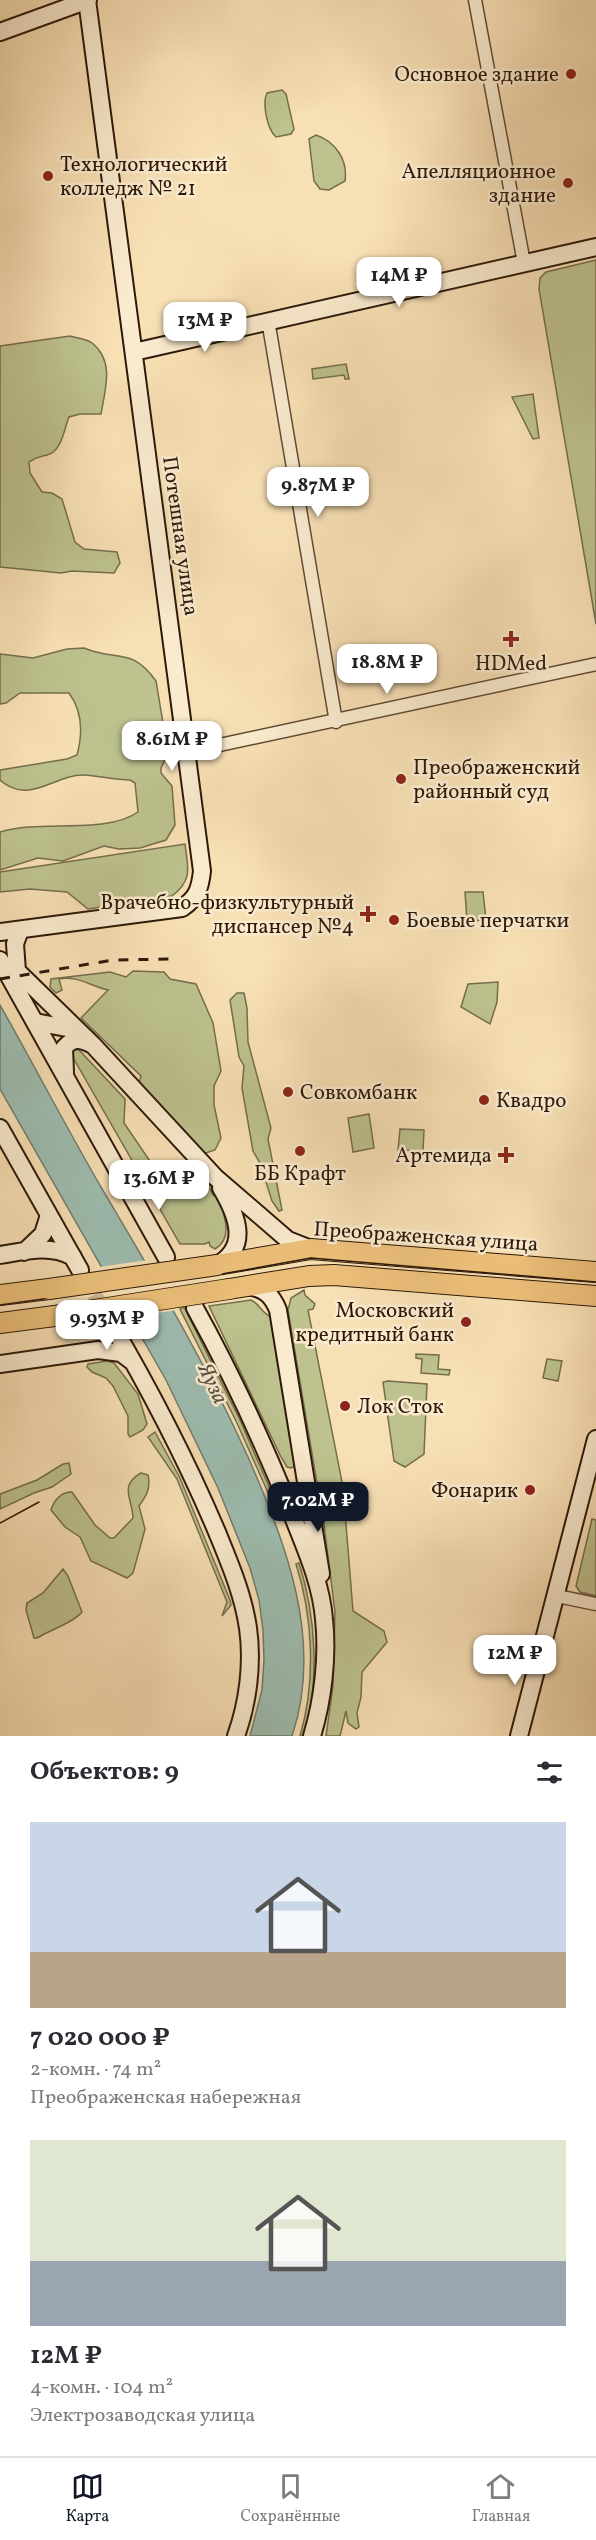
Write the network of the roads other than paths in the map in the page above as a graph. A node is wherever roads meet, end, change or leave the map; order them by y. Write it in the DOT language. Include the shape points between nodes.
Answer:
graph roads {
  1 [pos="88,0"];
  2 [pos="475,0"];
  3 [pos="0,32"];
  4 [pos="596,247"];
  5 [pos="524,263"];
  6 [pos="268,320"];
  7 [pos="134,352"];
  8 [pos="596,664"];
  9 [pos="336,722"];
  10 [pos="186,752"];
  11 [pos="21,930"];
  12 [pos="0,932"];
  13 [pos="2,963"];
  14 [pos="35,1022"];
  15 [pos="77,1030"];
  16 [pos="93,1044"];
  17 [pos="66,1077"];
  18 [pos="0,1128"];
  19 [pos="215,1177"];
  20 [pos="49,1215"];
  21 [pos="311,1250"];
  22 [pos="24,1252"];
  23 [pos="0,1255"];
  24 [pos="166,1257"];
  25 [pos="217,1265"];
  26 [pos="596,1272"];
  27 [pos="300,1277"];
  28 [pos="238,1287"];
  29 [pos="0,1295"];
  30 [pos="596,1296"];
  31 [pos="195,1308"];
  32 [pos="278,1310"];
  33 [pos="0,1323"];
  34 [pos="74,1353"];
  35 [pos="133,1362"];
  36 [pos="0,1364"];
  37 [pos="596,1439"];
  38 [pos="302,1458"];
  39 [pos="271,1461"];
  40 [pos="557,1596"];
  41 [pos="596,1604"];
  42 [pos="324,1617"];
  43 [pos="236,1736"];
  44 [pos="312,1736"];
  45 [pos="519,1736"];
  1 -- 3 [label="main road"];
  1 -- 7 [label="main road, Потешная улица"];
  2 -- 5 [label="street"];
  4 -- 5 [label="main road"];
  5 -- 6 [label="main road"];
  6 -- 7 [label="main road"];
  6 -- 9 [label="street"];
  7 -- 10 [label="main road, Потешная улица"];
  8 -- 9 [label="street"];
  9 -- 10 [label="street"];
  10 -- 11 [label="main road, Потешная улица" via="202,871 194,900 166,912"];
  11 -- 12 [label="main road, Потешная улица"];
  11 -- 13 [label="main road" via="9,942"];
  11 -- 15 [label="main road" via="15,944 17,971"];
  13 -- 14 [label="main road"];
  14 -- 15 [label="main road"];
  14 -- 17 [label="main road"];
  15 -- 16 [label="main road"];
  16 -- 17 [label="main road" via="81,1039 64,1048"];
  16 -- 19 [label="main road"];
  17 -- 24 [label="main road"];
  18 -- 20 [label="main road"];
  19 -- 21 [label="main road" via="288,1240"];
  19 -- 25 [label="main road" via="234,1214 238,1235 232,1254"];
  20 -- 22 [label="main road" via="43,1234"];
  20 -- 22 [label="main road" via="76,1264 62,1251"];
  21 -- 25 [label="main road, Преображенская улица"];
  21 -- 26 [label="main road, Преображенская улица"];
  22 -- 23 [label="main road"];
  25 -- 29 [label="main road, Преображенская улица, bridge"];
  27 -- 28 [label="main road"];
  27 -- 30 [label="main road" via="334,1275"];
  27 -- 32 [label="main road" via="284,1290"];
  28 -- 32 [label="main road" via="257,1287 266,1292"];
  28 -- 33 [label="main road, bridge"];
  31 -- 39 [label="main road"];
  32 -- 38 [label="main road"];
  34 -- 35 [label="main road" via="106,1350 121,1353"];
  34 -- 35 [label="main road" via="96,1340 109,1321"];
  34 -- 36 [label="main road"];
  35 -- 43 [label="main road" via="201,1493 244,1603 250,1659"];
  37 -- 40 [label="main road"];
  38 -- 39 [label="main road" via="292,1473"];
  38 -- 42 [label="main road" via="320,1556"];
  39 -- 42 [label="main road" via="312,1566"];
  40 -- 41 [label="street"];
  40 -- 45 [label="main road"];
  42 -- 44 [label="main road" via="325,1653"];
}
